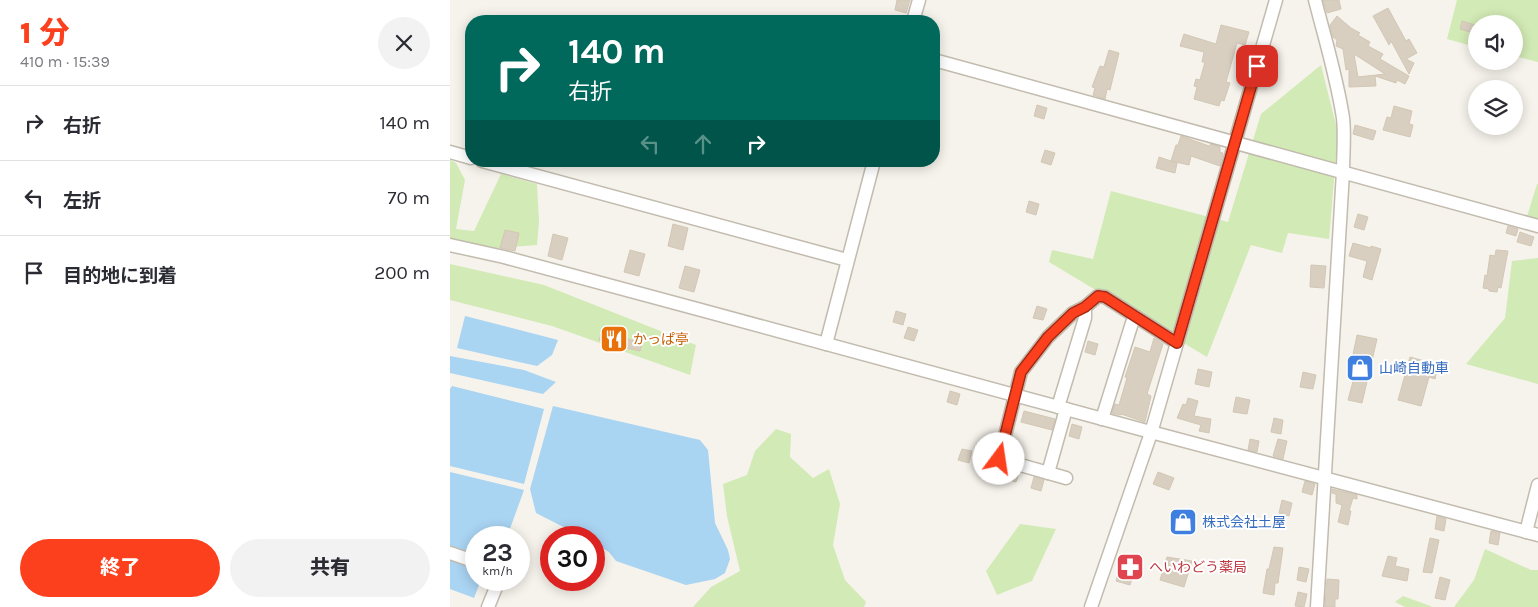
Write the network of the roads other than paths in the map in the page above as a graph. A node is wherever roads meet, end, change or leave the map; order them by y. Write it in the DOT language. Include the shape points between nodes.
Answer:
graph roads {
  1 [pos="919,0"];
  2 [pos="1276,0"];
  3 [pos="1315,0"];
  4 [pos="915,15"];
  5 [pos="940,62"];
  6 [pos="1236,142"];
  7 [pos="450,152"];
  8 [pos="465,156"];
  9 [pos="504,167"];
  10 [pos="872,167"];
  11 [pos="1343,172"];
  12 [pos="1538,226"];
  13 [pos="450,245"];
  14 [pos="847,260"];
  15 [pos="1085,307"];
  16 [pos="1136,317"];
  17 [pos="1177,343"];
  18 [pos="826,344"];
  19 [pos="1015,396"];
  20 [pos="1062,408"];
  21 [pos="1102,419"];
  22 [pos="1151,433"];
  23 [pos="1048,473"];
  24 [pos="1066,478"];
  25 [pos="1325,479"];
  26 [pos="1538,485"];
  27 [pos="1532,534"];
  28 [pos="450,553"];
  29 [pos="465,558"];
  30 [pos="495,591"];
  31 [pos="488,607"];
  32 [pos="1091,607"];
  33 [pos="1317,607"];
  1 -- 4 [label="street"];
  2 -- 6 [label="street"];
  3 -- 11 [label="street" via="1343,118"];
  5 -- 6 [label="street"];
  6 -- 11 [label="street"];
  6 -- 17 [label="street"];
  7 -- 8 [label="street"];
  9 -- 14 [label="street"];
  10 -- 14 [label="street"];
  11 -- 12 [label="street"];
  11 -- 25 [label="street"];
  13 -- 18 [label="street"];
  14 -- 18 [label="street"];
  15 -- 16 [label="street" via="1098,296 1105,297"];
  15 -- 19 [label="street" via="1073,313 1048,337 1021,372"];
  15 -- 20 [label="street"];
  16 -- 17 [label="street"];
  16 -- 21 [label="street"];
  17 -- 22 [label="street"];
  18 -- 19 [label="street"];
  19 -- 20 [label="street"];
  19 -- 23 [label="street" via="999,459"];
  20 -- 21 [label="street"];
  20 -- 23 [label="street"];
  21 -- 22 [label="street"];
  22 -- 25 [label="street"];
  22 -- 32 [label="street"];
  23 -- 24 [label="street"];
  25 -- 27 [label="street"];
  25 -- 33 [label="street"];
  26 -- 27 [label="street"];
  28 -- 29 [label="street"];
  30 -- 31 [label="street"];
}
